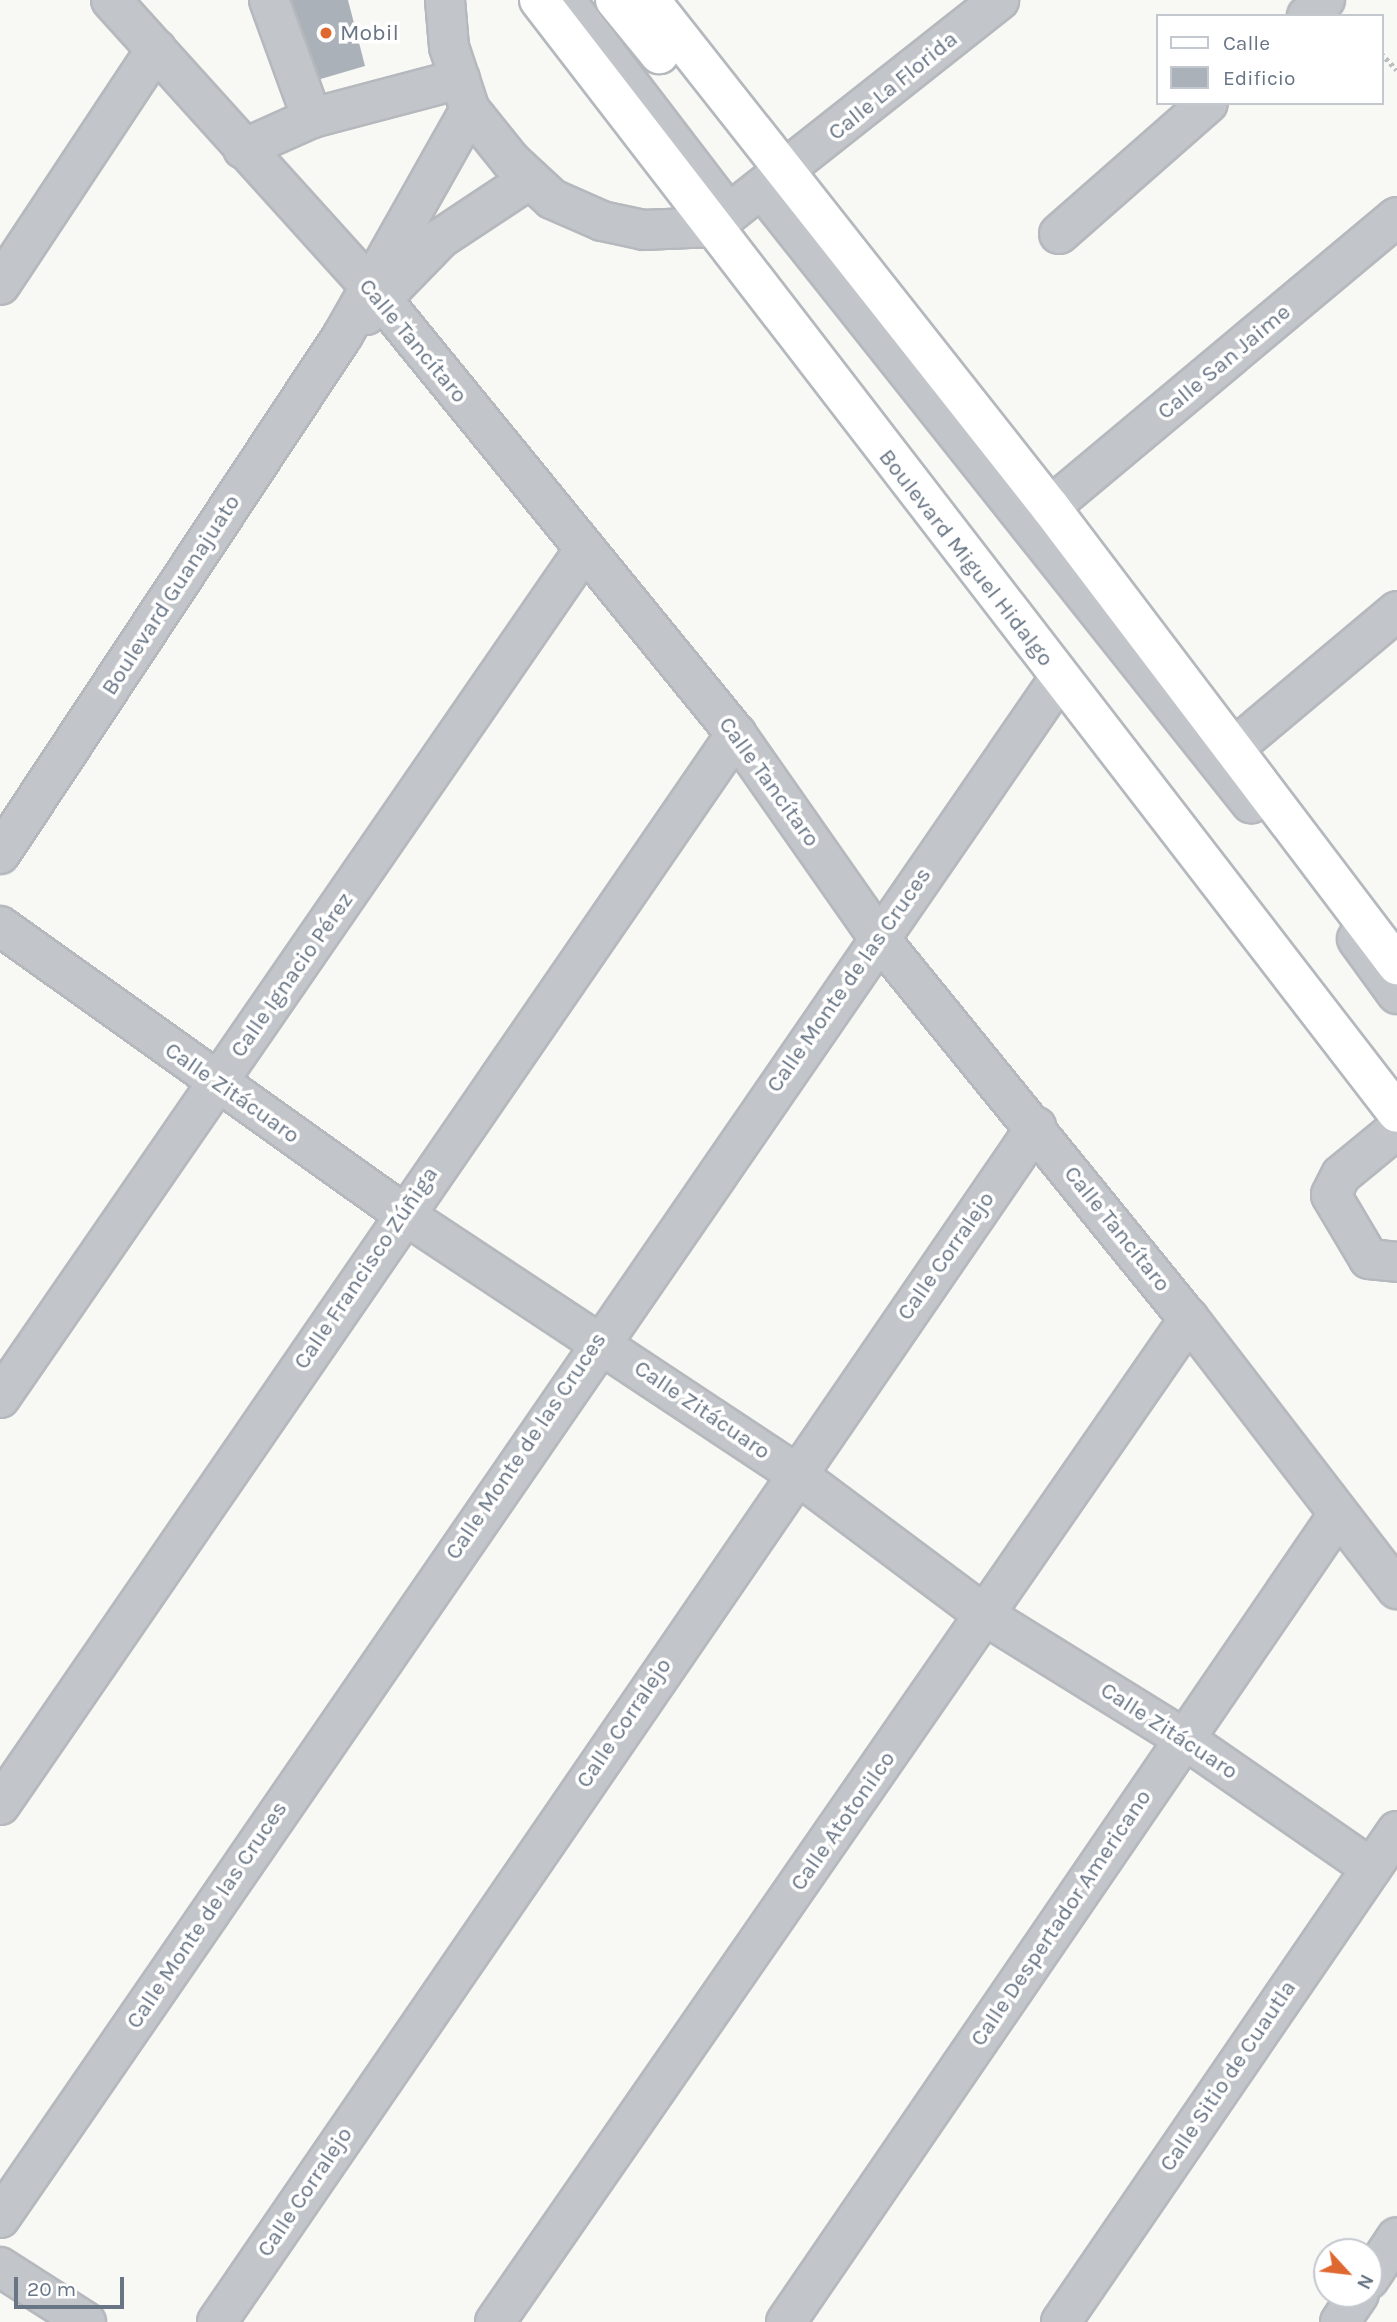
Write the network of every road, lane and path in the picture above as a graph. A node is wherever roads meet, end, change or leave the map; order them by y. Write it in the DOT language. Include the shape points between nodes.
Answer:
graph roads {
  1 [pos="111,0"];
  2 [pos="269,0"];
  3 [pos="444,0"];
  4 [pos="540,0"];
  5 [pos="565,0"];
  6 [pos="615,0"];
  7 [pos="629,0"];
  8 [pos="650,0"];
  9 [pos="999,0"];
  10 [pos="1325,0"];
  11 [pos="1309,14"];
  12 [pos="156,49"];
  13 [pos="1383,55"];
  14 [pos="1397,71"];
  15 [pos="465,94"];
  16 [pos="1206,105"];
  17 [pos="312,118"];
  18 [pos="745,127"];
  19 [pos="243,149"];
  20 [pos="530,179"];
  21 [pos="775,181"];
  22 [pos="1397,217"];
  23 [pos="720,221"];
  24 [pos="1059,234"];
  25 [pos="0,285"];
  26 [pos="376,293"];
  27 [pos="1050,507"];
  28 [pos="583,552"];
  29 [pos="1397,611"];
  30 [pos="1059,679"];
  31 [pos="736,734"];
  32 [pos="1234,748"];
  33 [pos="0,854"];
  34 [pos="0,926"];
  35 [pos="879,938"];
  36 [pos="1397,965"];
  37 [pos="1397,994"];
  38 [pos="217,1083"];
  39 [pos="1397,1092"];
  40 [pos="1397,1113"];
  41 [pos="1036,1127"];
  42 [pos="1397,1129"];
  43 [pos="402,1213"];
  44 [pos="1397,1262"];
  45 [pos="1189,1319"];
  46 [pos="598,1340"];
  47 [pos="0,1398"];
  48 [pos="795,1473"];
  49 [pos="1338,1515"];
  50 [pos="1397,1589"];
  51 [pos="986,1616"];
  52 [pos="1183,1738"];
  53 [pos="0,1805"];
  54 [pos="1397,1832"];
  55 [pos="1371,1868"];
  56 [pos="0,2218"];
  57 [pos="1397,2238"];
  58 [pos="1383,2258"];
  59 [pos="0,2267"];
  60 [pos="86,2322"];
  61 [pos="217,2322"];
  62 [pos="495,2322"];
  63 [pos="786,2322"];
  64 [pos="1061,2322"];
  1 -- 12 [label="street, Calle Tancítaro"];
  2 -- 17 [label="street"];
  3 -- 15 [label="street"];
  4 -- 23 [label="main road, Boulevard Miguel Hidalgo"];
  5 -- 23 [label="street"];
  6 -- 18 [label="main road" via="690,89"];
  7 -- 18 [label="street"];
  8 -- 18 [label="main road"];
  9 -- 21 [label="street, Calle La Florida"];
  10 -- 11 [label="street"];
  12 -- 19 [label="street, Calle Tancítaro"];
  12 -- 25 [label="street"];
  13 -- 14 [label="path"];
  15 -- 17 [label="street"];
  15 -- 20 [label="street"];
  15 -- 26 [label="street, Boulevard Guanajuato"];
  16 -- 24 [label="street"];
  17 -- 19 [label="street"];
  18 -- 21 [label="main road"];
  19 -- 26 [label="street, Calle Tancítaro"];
  20 -- 23 [label="street" via="552,199 602,221 643,230"];
  20 -- 26 [label="street, Boulevard Guanajuato" via="441,238"];
  21 -- 23 [label="street"];
  21 -- 27 [label="main road"];
  21 -- 37 [label="street"];
  22 -- 27 [label="street, Calle San Jaime"];
  23 -- 30 [label="main road, Boulevard Miguel Hidalgo"];
  23 -- 39 [label="street"];
  26 -- 28 [label="street, Calle Tancítaro"];
  26 -- 33 [label="street, Boulevard Guanajuato" via="343,335"];
  27 -- 32 [label="main road"];
  28 -- 31 [label="street, Calle Tancítaro"];
  28 -- 38 [label="street, Calle Ignacio Pérez"];
  29 -- 32 [label="street"];
  30 -- 35 [label="street, Calle Monte de las Cruces"];
  30 -- 40 [label="main road, Boulevard Miguel Hidalgo"];
  31 -- 35 [label="street, Calle Tancítaro"];
  31 -- 43 [label="street, Calle Francisco Zúñiga"];
  32 -- 36 [label="main road"];
  34 -- 38 [label="street, Calle Zitácuaro"];
  35 -- 41 [label="street, Calle Tancítaro"];
  35 -- 46 [label="street, Calle Monte de las Cruces"];
  38 -- 43 [label="street, Calle Zitácuaro"];
  38 -- 47 [label="street, Calle Ignacio Pérez"];
  41 -- 45 [label="street, Calle Tancítaro"];
  41 -- 48 [label="street, Calle Corralejo"];
  42 -- 44 [label="street" via="1341,1175 1331,1195 1369,1259"];
  43 -- 46 [label="street, Calle Zitácuaro"];
  43 -- 53 [label="street, Calle Francisco Zúñiga"];
  45 -- 49 [label="street, Calle Tancítaro"];
  45 -- 51 [label="street, Calle Atotonilco"];
  46 -- 48 [label="street, Calle Zitácuaro"];
  46 -- 56 [label="street, Calle Monte de las Cruces"];
  48 -- 51 [label="street, Calle Zitácuaro"];
  48 -- 61 [label="street, Calle Corralejo"];
  49 -- 50 [label="street, Calle Tancítaro"];
  49 -- 52 [label="street, Calle Despertador Americano"];
  51 -- 52 [label="street, Calle Zitácuaro"];
  51 -- 62 [label="street, Calle Atotonilco"];
  52 -- 55 [label="street, Calle Zitácuaro"];
  52 -- 63 [label="street, Calle Despertador Americano"];
  54 -- 55 [label="street, Calle Sitio de Cuautla"];
  55 -- 64 [label="street, Calle Sitio de Cuautla"];
  57 -- 58 [label="street"];
  59 -- 60 [label="street"];
}
